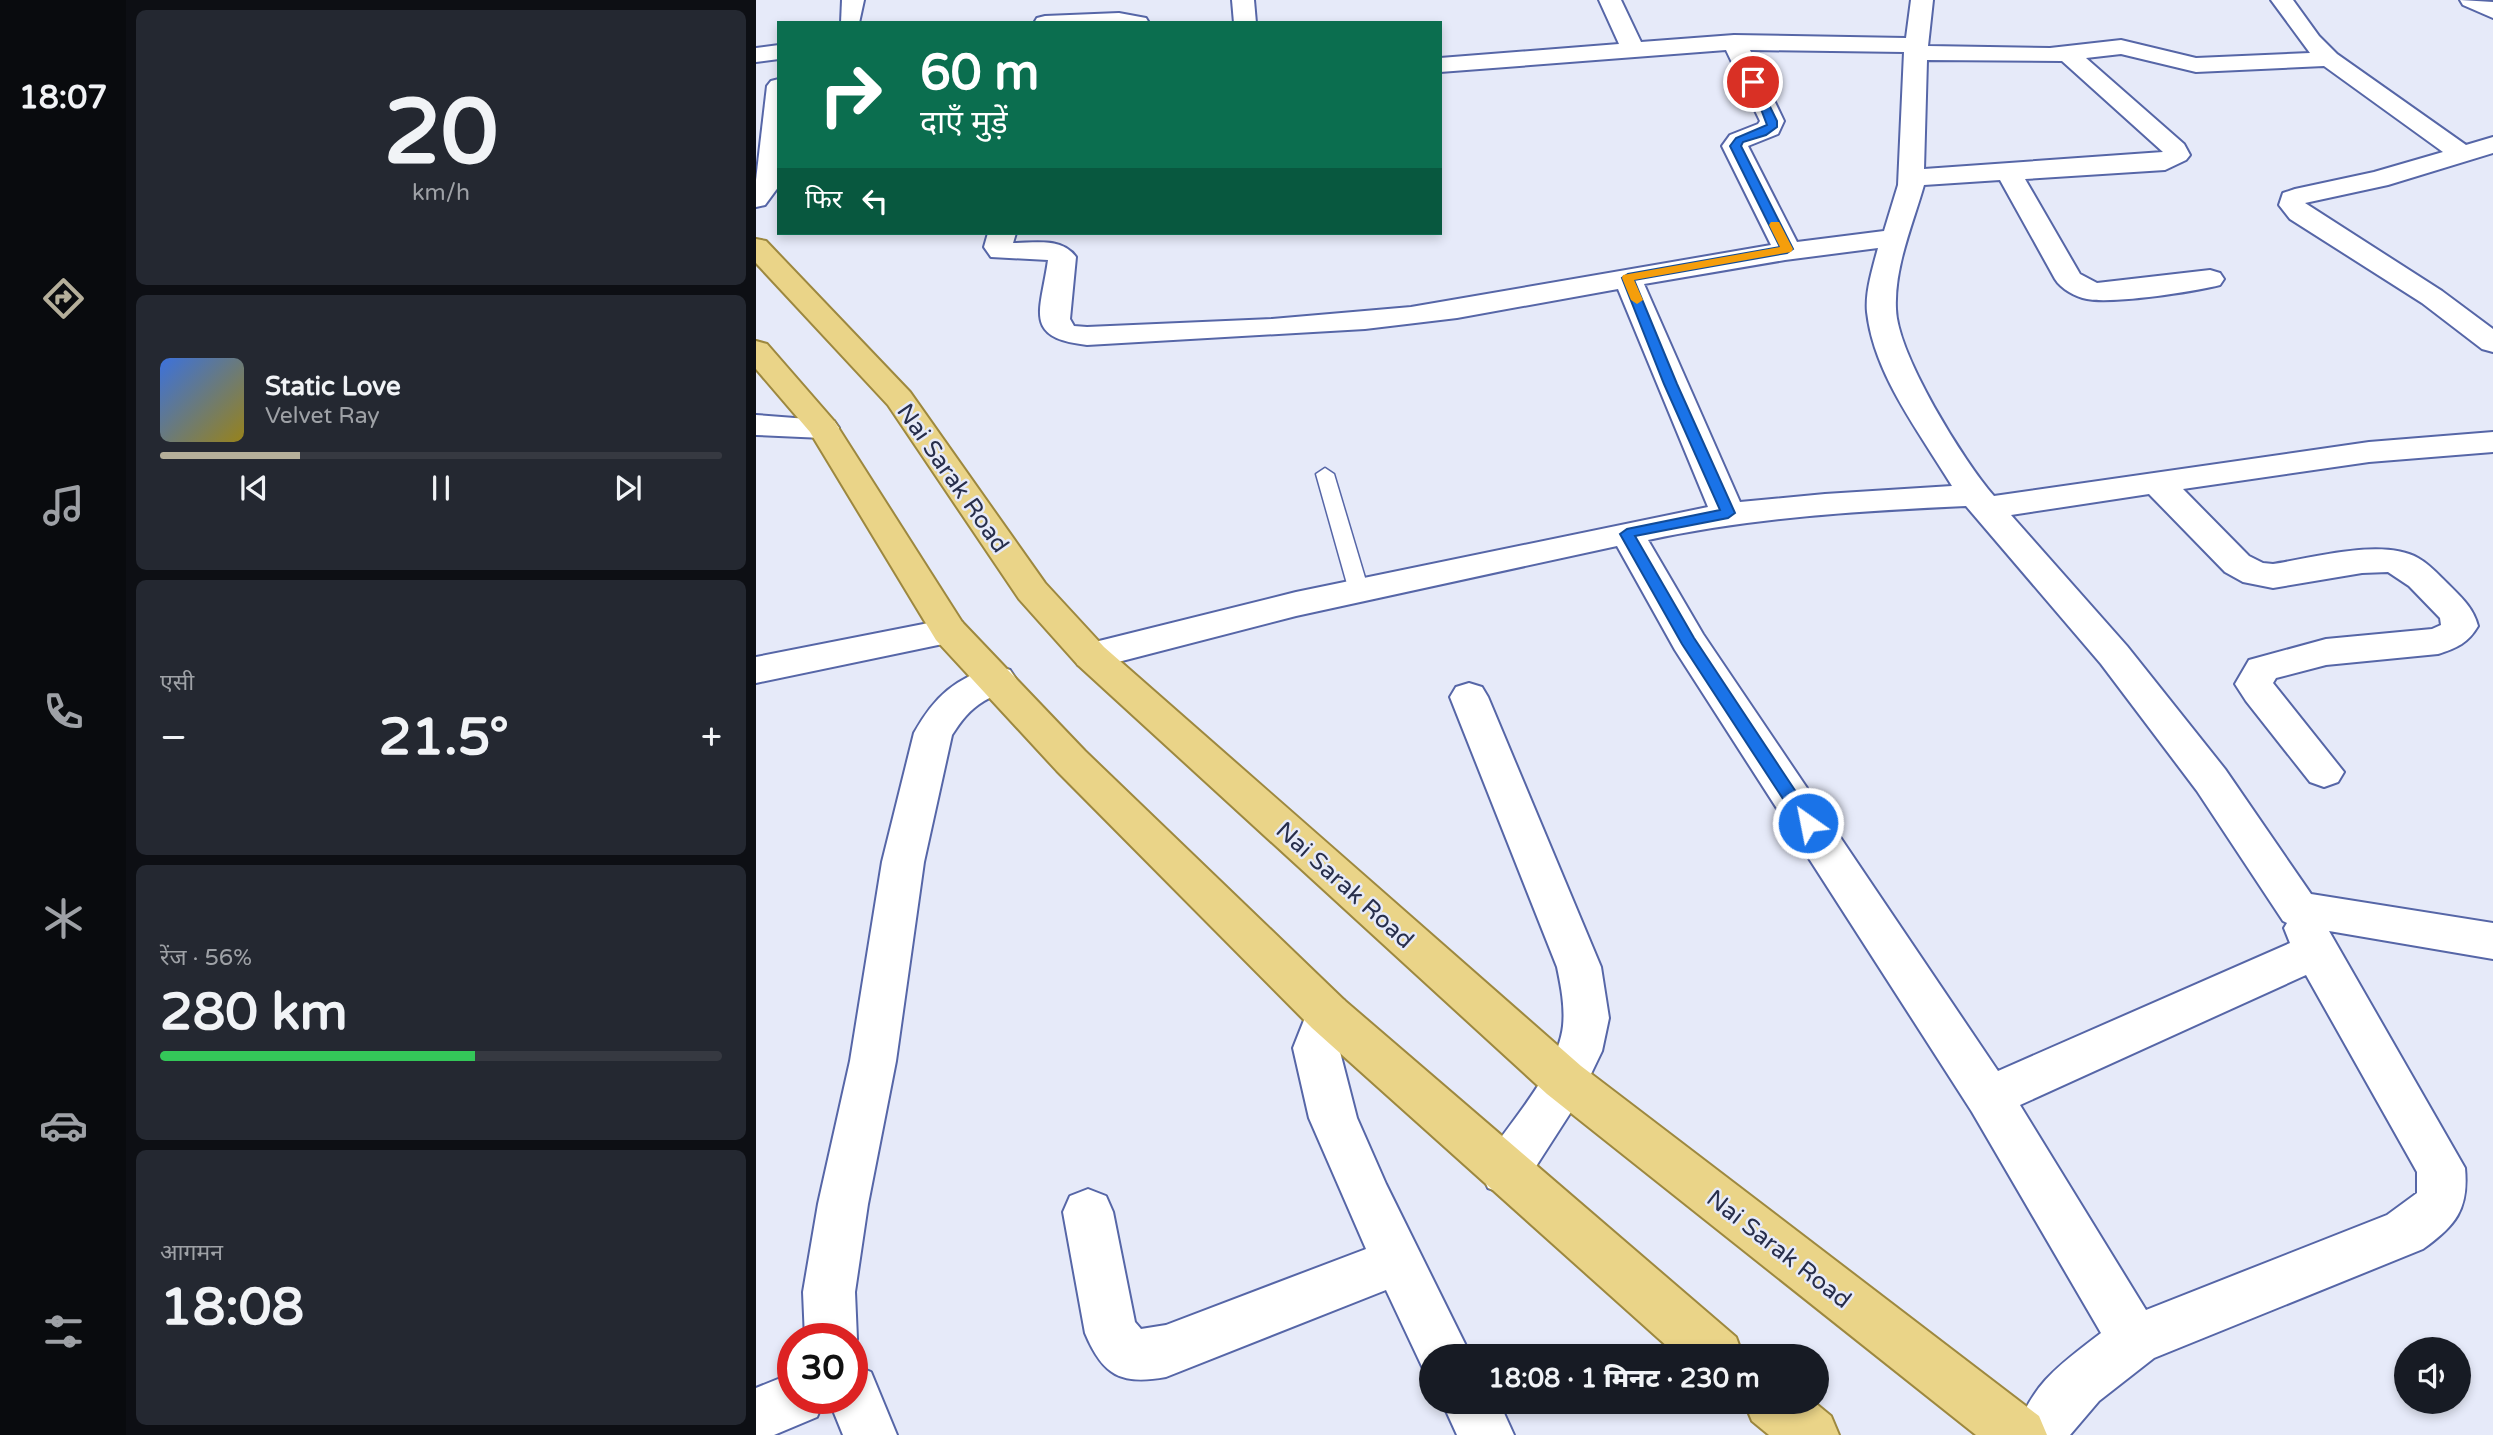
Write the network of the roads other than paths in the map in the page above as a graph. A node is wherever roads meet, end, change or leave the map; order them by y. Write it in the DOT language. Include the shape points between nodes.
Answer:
graph roads {
  1 [pos="1243,0"];
  2 [pos="1610,0"];
  3 [pos="1922,0"];
  4 [pos="2283,0"];
  5 [pos="2471,0"];
  6 [pos="2493,11"];
  7 [pos="1094,21"];
  8 [pos="1125,21"];
  9 [pos="1245,21"];
  10 [pos="1734,42"];
  11 [pos="1632,48"];
  12 [pos="1917,49"];
  13 [pos="777,52"];
  14 [pos="2068,54"];
  15 [pos="756,55"];
  16 [pos="2329,59"];
  17 [pos="1442,65"];
  18 [pos="777,105"];
  19 [pos="2493,145"];
  20 [pos="2462,153"];
  21 [pos="2008,172"];
  22 [pos="1912,178"];
  23 [pos="756,199"];
  24 [pos="1001,235"];
  25 [pos="1896,238"];
  26 [pos="756,247"];
  27 [pos="1787,249"];
  28 [pos="1628,278"];
  29 [pos="2210,279"];
  30 [pos="2493,343"];
  31 [pos="756,349"];
  32 [pos="756,425"];
  33 [pos="823,428"];
  34 [pos="2493,442"];
  35 [pos="1325,474"];
  36 [pos="2156,482"];
  37 [pos="1981,502"];
  38 [pos="1728,513"];
  39 [pos="1627,534"];
  40 [pos="1359,591"];
  41 [pos="949,631"];
  42 [pos="1091,656"];
  43 [pos="756,670"];
  44 [pos="997,679"];
  45 [pos="1469,697"];
  46 [pos="2324,772"];
  47 [pos="2307,930"];
  48 [pos="2493,941"];
  49 [pos="1328,1014"];
  50 [pos="1564,1080"];
  51 [pos="1989,1097"];
  52 [pos="1505,1172"];
  53 [pos="1088,1212"];
  54 [pos="1398,1261"];
  55 [pos="830,1323"];
  56 [pos="2135,1340"];
  57 [pos="1439,1344"];
  58 [pos="1703,1344"];
  59 [pos="777,1406"];
  60 [pos="861,1414"];
  61 [pos="1476,1414"];
  62 [pos="1786,1414"];
  63 [pos="756,1415"];
  64 [pos="870,1435"];
  65 [pos="1487,1435"];
  66 [pos="1812,1435"];
  67 [pos="2020,1435"];
  68 [pos="2043,1435"];
  1 -- 9 [label="street"];
  2 -- 11 [label="street"];
  3 -- 12 [label="street"];
  4 -- 16 [label="street"];
  5 -- 6 [label="street"];
  7 -- 8 [label="street"];
  10 -- 11 [label="street"];
  10 -- 12 [label="street"];
  10 -- 27 [label="street" via="1772,121 1769,130 1745,137 1735,146"];
  11 -- 17 [label="street"];
  12 -- 14 [label="street"];
  12 -- 22 [label="street"];
  13 -- 15 [label="street"];
  14 -- 16 [label="street" via="2132,48 2196,65"];
  14 -- 21 [label="street" via="2178,155 2165,162"];
  16 -- 20 [label="street"];
  18 -- 23 [label="street" via="769,181"];
  19 -- 20 [label="street"];
  20 -- 30 [label="street" via="2379,179 2304,195 2292,199 2292,205"];
  21 -- 22 [label="street"];
  21 -- 29 [label="street" via="2069,279 2078,286 2104,292"];
  22 -- 25 [label="street"];
  24 -- 28 [label="street" via="1001,251 1052,251 1062,257 1055,319 1058,329 1087,336 1374,320"];
  25 -- 27 [label="street"];
  25 -- 37 [label="street" via="1881,310 1891,352 1920,409"];
  26 -- 42 [label="main road, Nai Sarak Road" via="899,399 1031,591"];
  27 -- 28 [label="street"];
  28 -- 38 [label="street"];
  31 -- 33 [label="main road"];
  32 -- 33 [label="street"];
  33 -- 41 [label="main road"];
  34 -- 36 [label="street" via="2369,452"];
  35 -- 40 [label="lane"];
  36 -- 37 [label="street"];
  36 -- 46 [label="street" via="2237,564 2255,574 2273,576 2388,561 2404,565 2458,614 2460,626 2454,634 2438,640 2326,652 2263,669 2254,684"];
  37 -- 38 [label="street" via="1863,501"];
  37 -- 47 [label="street" via="2114,655 2211,780"];
  38 -- 39 [label="street"];
  39 -- 40 [label="street"];
  39 -- 51 [label="street" via="1688,640"];
  40 -- 42 [label="street"];
  41 -- 43 [label="street"];
  41 -- 44 [label="main road"];
  42 -- 50 [label="main road, Nai Sarak Road"];
  44 -- 49 [label="main road" via="1071,761"];
  44 -- 55 [label="street" via="968,692 950,707 933,733 903,862 873,1061 841,1217 829,1292"];
  45 -- 50 [label="street" via="1579,967 1587,1003 1584,1037"];
  47 -- 48 [label="street"];
  47 -- 51 [label="street"];
  47 -- 56 [label="street" via="2441,1168 2444,1193 2434,1212 2405,1232"];
  49 -- 52 [label="main road"];
  49 -- 54 [label="street" via="1316,1048 1333,1118"];
  50 -- 52 [label="street"];
  50 -- 67 [label="main road, Nai Sarak Road"];
  51 -- 56 [label="street"];
  52 -- 58 [label="main road"];
  53 -- 54 [label="street" via="1111,1333 1125,1352 1141,1355 1166,1351"];
  54 -- 57 [label="street"];
  56 -- 68 [label="street" via="2072,1391 2047,1419"];
  59 -- 63 [label="street"];
  60 -- 64 [label="street"];
  61 -- 65 [label="street"];
  62 -- 66 [label="main road"];
}
